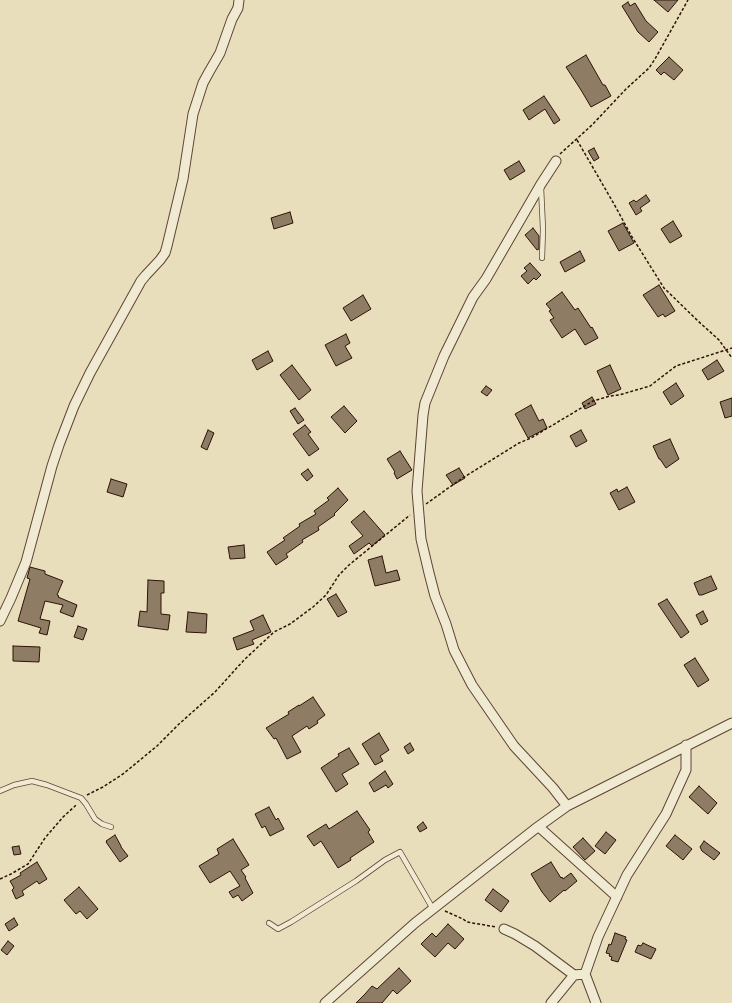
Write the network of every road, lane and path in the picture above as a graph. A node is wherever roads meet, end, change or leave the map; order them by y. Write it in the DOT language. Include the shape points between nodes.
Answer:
graph roads {
  1 [pos="239,0"];
  2 [pos="688,0"];
  3 [pos="577,140"];
  4 [pos="556,161"];
  5 [pos="541,184"];
  6 [pos="542,258"];
  7 [pos="732,348"];
  8 [pos="726,349"];
  9 [pos="732,358"];
  10 [pos="419,508"];
  11 [pos="0,621"];
  12 [pos="732,723"];
  13 [pos="686,745"];
  14 [pos="0,791"];
  15 [pos="81,798"];
  16 [pos="568,806"];
  17 [pos="111,827"];
  18 [pos="539,827"];
  19 [pos="0,879"];
  20 [pos="617,897"];
  21 [pos="434,908"];
  22 [pos="269,923"];
  23 [pos="504,929"];
  24 [pos="585,974"];
  25 [pos="574,975"];
  26 [pos="326,1003"];
  27 [pos="550,1003"];
  28 [pos="596,1003"];
  1 -- 11 [label="street" via="220,53 203,83 193,114 183,179 168,246 160,260 141,281 74,406 52,466 26,562"];
  2 -- 3 [label="path" via="649,68"];
  3 -- 4 [label="path"];
  3 -- 8 [label="path" via="664,288"];
  4 -- 5 [label="street"];
  5 -- 6 [label="lane"];
  5 -- 10 [label="street" via="486,279 472,297 444,356 426,403 417,480"];
  7 -- 8 [label="path"];
  8 -- 9 [label="path"];
  8 -- 10 [label="path" via="676,366 650,386 593,401 532,438 519,443"];
  10 -- 15 [label="path" via="349,565 326,595 313,607 274,632 215,692 156,746 123,774"];
  10 -- 16 [label="street" via="421,539 434,590 454,650 463,668 514,746"];
  12 -- 13 [label="street"];
  13 -- 16 [label="street"];
  13 -- 20 [label="street" via="686,770 666,814"];
  14 -- 15 [label="lane" via="32,782 47,784"];
  15 -- 17 [label="lane" via="95,818"];
  15 -- 19 [label="path" via="44,838 28,864"];
  16 -- 18 [label="street"];
  18 -- 20 [label="street"];
  18 -- 21 [label="street"];
  20 -- 24 [label="street" via="598,937"];
  21 -- 22 [label="lane" via="400,852 278,929"];
  21 -- 23 [label="path" via="467,922"];
  21 -- 26 [label="street"];
  23 -- 25 [label="street" via="535,946"];
  24 -- 25 [label="street"];
  24 -- 28 [label="street"];
  25 -- 27 [label="street"];
}
